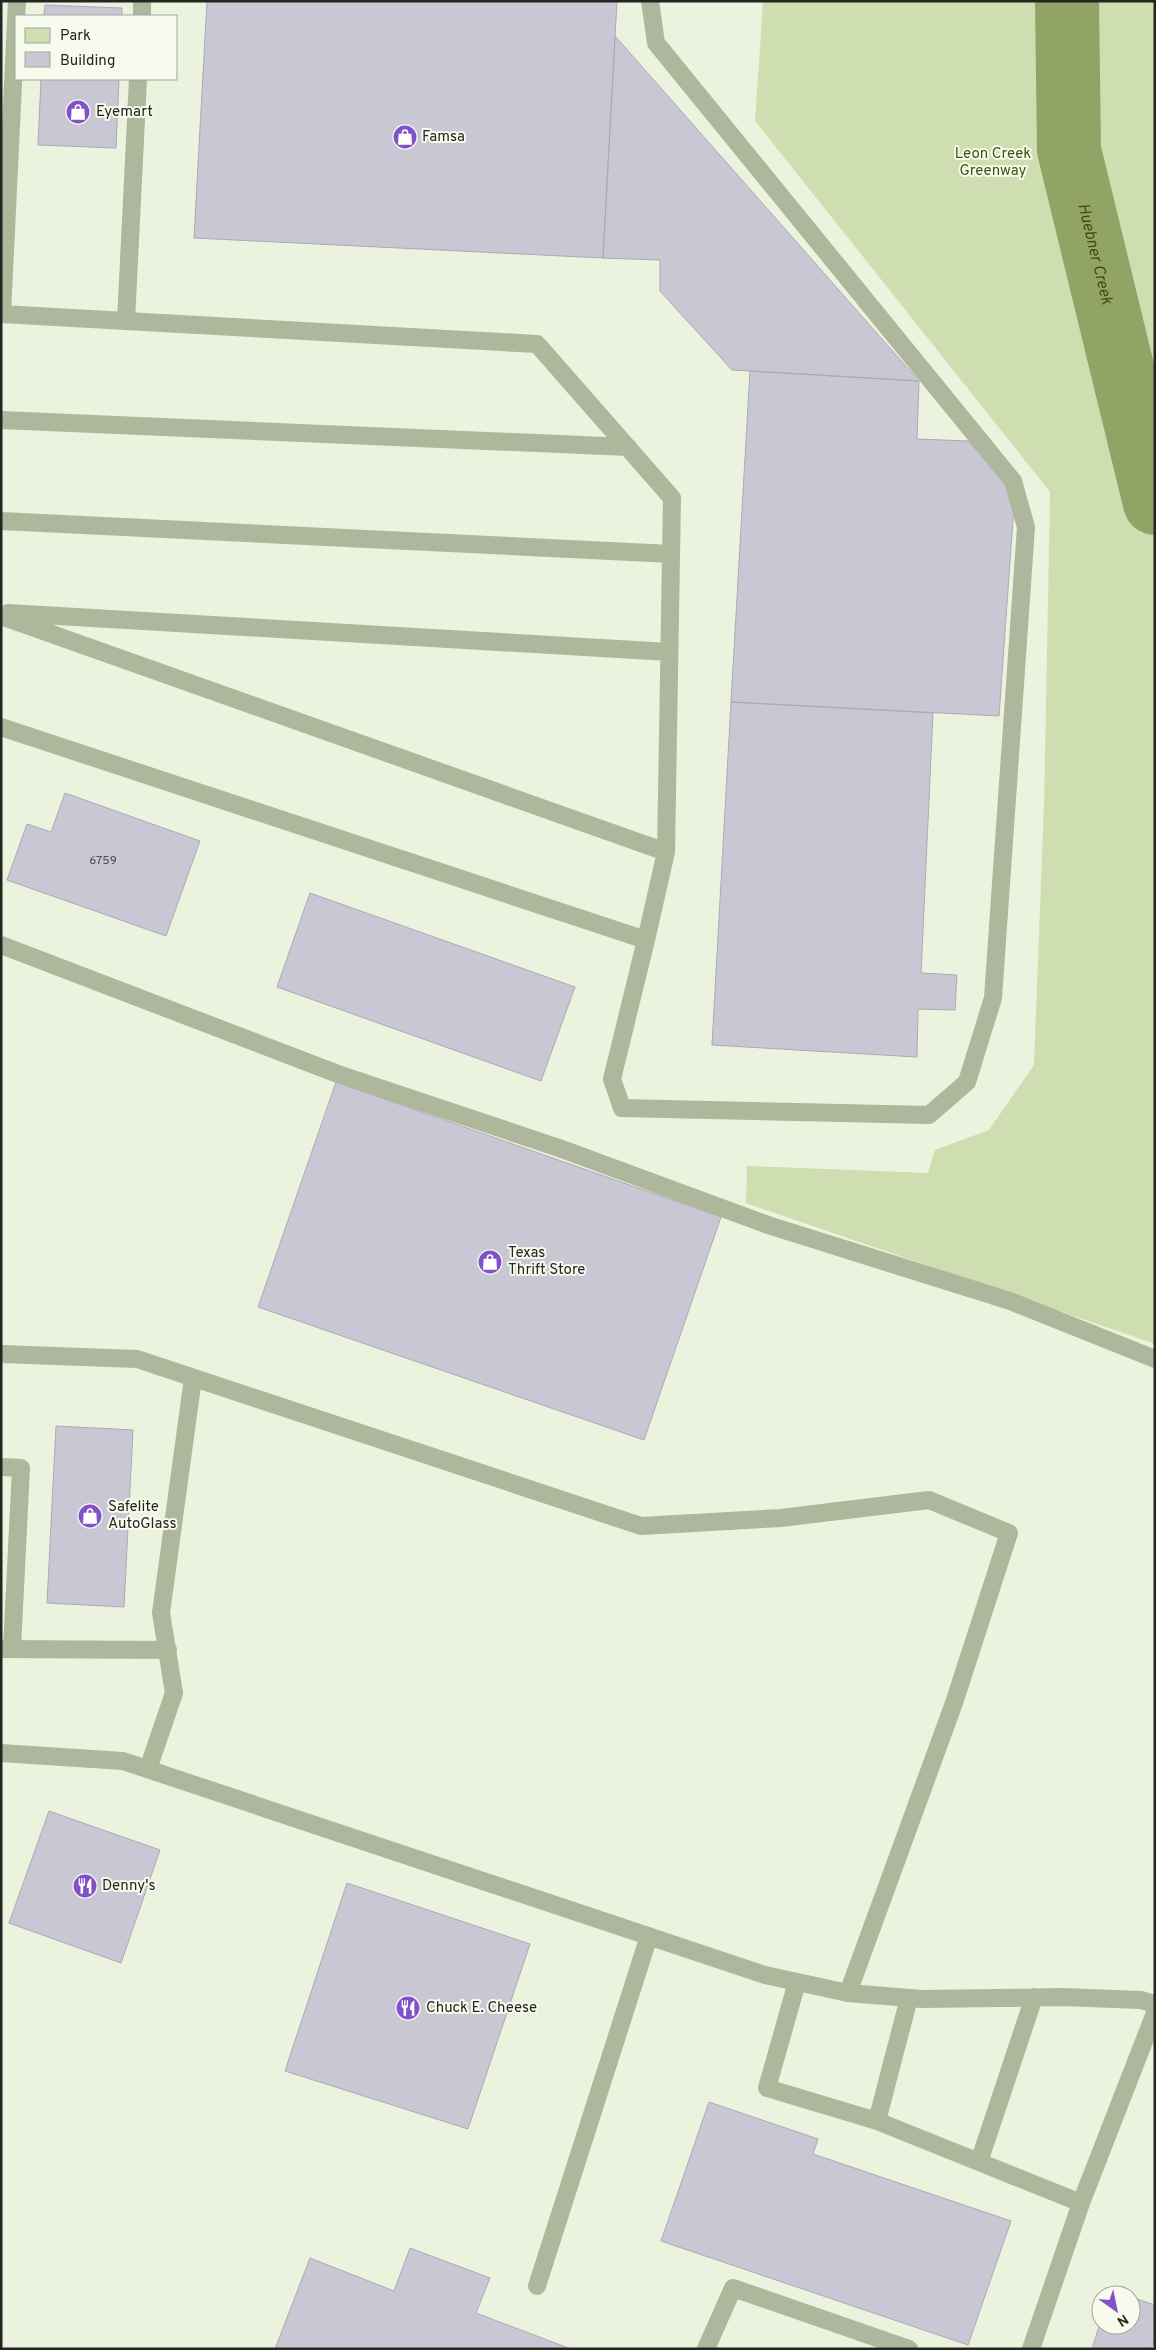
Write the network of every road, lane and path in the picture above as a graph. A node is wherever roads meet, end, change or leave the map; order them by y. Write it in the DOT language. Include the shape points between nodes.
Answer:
graph roads {
  1 [pos="17,1"];
  2 [pos="142,1"];
  3 [pos="650,1"];
  4 [pos="16,15"];
  5 [pos="142,15"];
  6 [pos="15,43"];
  7 [pos="138,80"];
  8 [pos="2,314"];
  9 [pos="126,321"];
  10 [pos="1,420"];
  11 [pos="628,448"];
  12 [pos="1,521"];
  13 [pos="671,554"];
  14 [pos="1,612"];
  15 [pos="1,616"];
  16 [pos="669,652"];
  17 [pos="1,727"];
  18 [pos="666,852"];
  19 [pos="646,940"];
  20 [pos="1,945"];
  21 [pos="1,1354"];
  22 [pos="1155,1359"];
  23 [pos="193,1378"];
  24 [pos="1,1467"];
  25 [pos="7,1649"];
  26 [pos="168,1650"];
  27 [pos="1,1753"];
  28 [pos="148,1769"];
  29 [pos="649,1936"];
  30 [pos="797,1982"];
  31 [pos="848,1993"];
  32 [pos="1034,1997"];
  33 [pos="909,1998"];
  34 [pos="1155,2004"];
  35 [pos="1155,2013"];
  36 [pos="876,2122"];
  37 [pos="979,2162"];
  38 [pos="1081,2203"];
  39 [pos="537,2286"];
  40 [pos="706,2349"];
  41 [pos="909,2349"];
  42 [pos="1030,2349"];
  1 -- 4 [label="lane"];
  2 -- 5 [label="lane"];
  3 -- 19 [label="lane" via="656,43 1013,481 1026,527 992,998 966,1082 930,1115 622,1108 612,1079"];
  6 -- 8 [label="lane"];
  7 -- 9 [label="lane"];
  8 -- 9 [label="lane"];
  9 -- 11 [label="lane" via="537,344"];
  10 -- 11 [label="lane"];
  11 -- 13 [label="lane" via="672,498"];
  12 -- 13 [label="lane"];
  13 -- 16 [label="lane"];
  14 -- 16 [label="lane"];
  15 -- 18 [label="lane"];
  16 -- 18 [label="lane"];
  17 -- 19 [label="lane"];
  18 -- 19 [label="lane"];
  20 -- 22 [label="lane" via="338,1074 559,1148 768,1225 1010,1301"];
  21 -- 23 [label="lane" via="137,1359"];
  23 -- 26 [label="lane" via="161,1613"];
  23 -- 31 [label="lane" via="641,1526 781,1518 929,1500 1009,1533 954,1703"];
  24 -- 25 [label="lane" via="21,1468"];
  25 -- 26 [label="lane"];
  26 -- 28 [label="lane" via="174,1693"];
  27 -- 28 [label="lane" via="123,1761"];
  28 -- 29 [label="lane"];
  29 -- 30 [label="lane" via="765,1975"];
  29 -- 39 [label="lane"];
  30 -- 31 [label="lane"];
  30 -- 36 [label="lane" via="767,2088"];
  31 -- 33 [label="lane"];
  32 -- 33 [label="lane"];
  32 -- 34 [label="lane" via="1140,2000"];
  32 -- 37 [label="lane"];
  33 -- 36 [label="lane"];
  35 -- 38 [label="lane"];
  36 -- 37 [label="lane"];
  37 -- 38 [label="lane"];
  38 -- 42 [label="lane"];
  40 -- 41 [label="lane" via="733,2288"];
}
